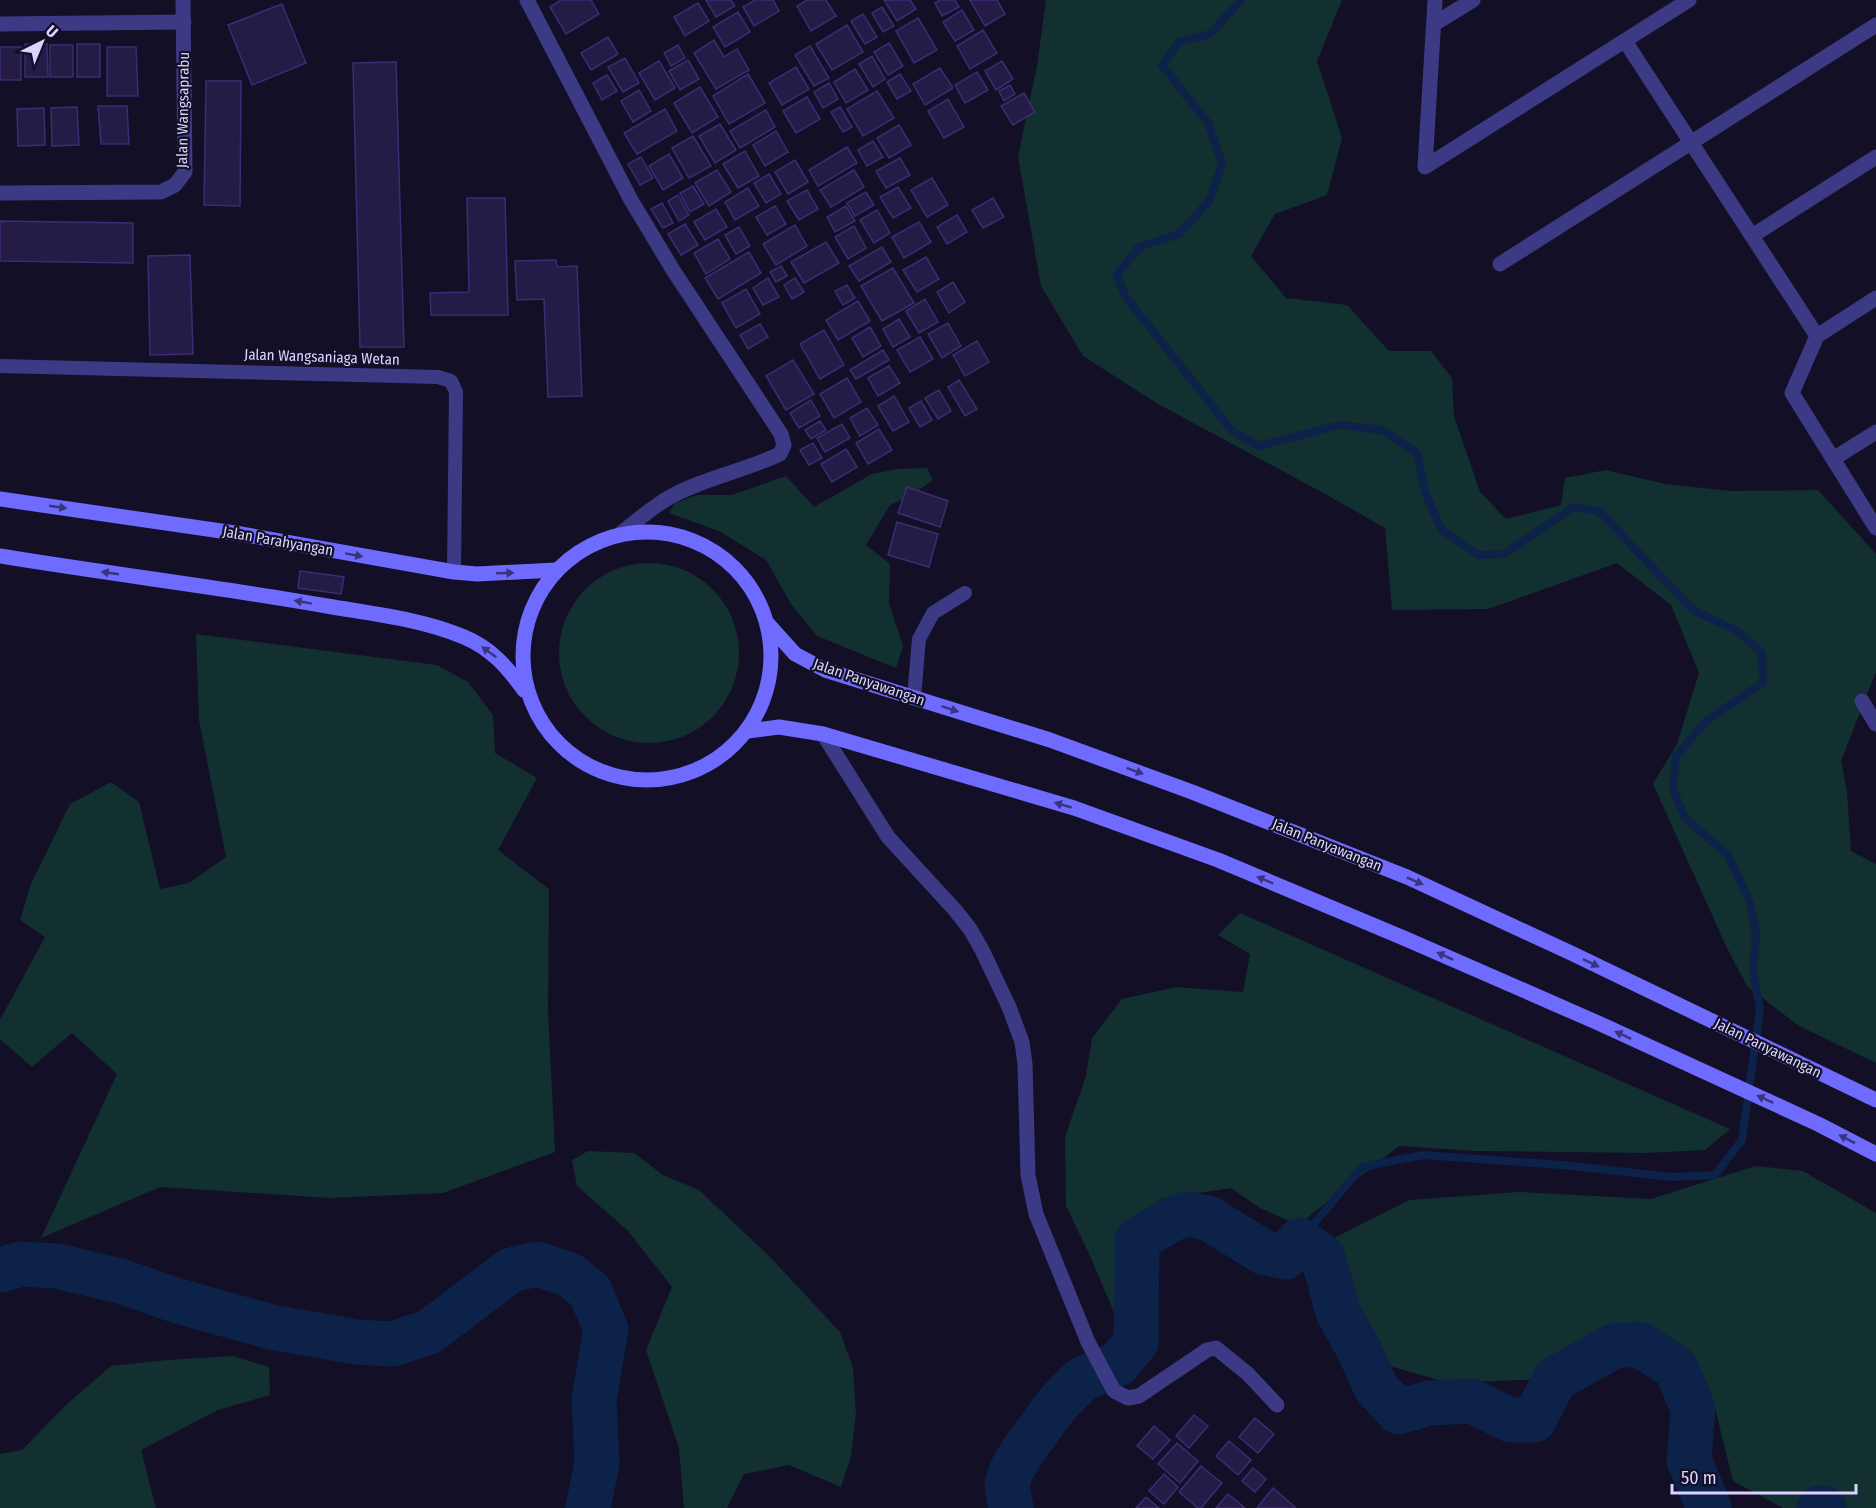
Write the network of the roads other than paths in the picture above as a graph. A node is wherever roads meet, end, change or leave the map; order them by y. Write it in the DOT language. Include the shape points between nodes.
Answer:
graph roads {
  1 [pos="183,0"];
  2 [pos="527,0"];
  3 [pos="1435,0"];
  4 [pos="1473,0"];
  5 [pos="1689,0"];
  6 [pos="184,22"];
  7 [pos="0,24"];
  8 [pos="1434,24"];
  9 [pos="1876,25"];
  10 [pos="1625,40"];
  11 [pos="1691,142"];
  12 [pos="1876,158"];
  13 [pos="0,193"];
  14 [pos="1752,236"];
  15 [pos="1500,264"];
  16 [pos="1876,298"];
  17 [pos="1817,336"];
  18 [pos="0,366"];
  19 [pos="1876,432"];
  20 [pos="1833,459"];
  21 [pos="0,500"];
  22 [pos="1876,528"];
  23 [pos="621,533"];
  24 [pos="0,556"];
  25 [pos="556,570"];
  26 [pos="454,572"];
  27 [pos="965,593"];
  28 [pos="768,624"];
  29 [pos="528,695"];
  30 [pos="914,698"];
  31 [pos="1862,701"];
  32 [pos="1876,724"];
  33 [pos="748,730"];
  34 [pos="823,734"];
  35 [pos="1876,1100"];
  36 [pos="1876,1154"];
  37 [pos="1277,1405"];
  1 -- 6 [label="street, Jalan Wangsaprabu"];
  2 -- 23 [label="street" via="631,200 781,434 784,446 780,454 755,466 702,482 670,497"];
  3 -- 8 [label="street"];
  4 -- 8 [label="street"];
  5 -- 10 [label="street"];
  6 -- 7 [label="street"];
  6 -- 13 [label="street, Jalan Wangsaprabu" via="185,172 175,185 161,192"];
  8 -- 10 [label="street" via="1425,167"];
  9 -- 11 [label="street"];
  10 -- 11 [label="street"];
  11 -- 14 [label="street"];
  11 -- 15 [label="street"];
  12 -- 14 [label="street"];
  14 -- 17 [label="street"];
  16 -- 17 [label="street"];
  17 -- 20 [label="street" via="1792,393"];
  18 -- 26 [label="lane, Jalan Wangsaniaga Wetan" via="351,374 438,377 451,381 456,392"];
  19 -- 20 [label="street"];
  20 -- 22 [label="street"];
  21 -- 26 [label="main road, Jalan Parahyangan, one-way" via="235,532"];
  23 -- 25 [label="main road" via="585,547"];
  23 -- 28 [label="main road" via="659,532 696,541 728,561 753,590"];
  29 -- 24 [label="main road, one-way" via="489,651 465,637 420,623 259,594"];
  26 -- 25 [label="main road, Jalan Parahyangan, one-way"];
  25 -- 29 [label="main road" via="536,597 525,629 522,662"];
  27 -- 30 [label="lane" via="933,613 919,639"];
  28 -- 30 [label="main road, Jalan Panyawangan" via="795,654 810,663"];
  28 -- 33 [label="main road" via="773,661 766,698"];
  29 -- 33 [label="main road" via="546,730 574,758 609,775 648,782 686,776 721,758"];
  30 -- 35 [label="main road, Jalan Panyawangan, one-way" via="1181,788 1396,873"];
  31 -- 32 [label="street"];
  33 -- 34 [label="main road" via="779,727"];
  36 -- 34 [label="main road, one-way" via="1677,1059 1218,860 1074,808"];
  34 -- 37 [label="street" via="888,837 970,929 1009,1007 1022,1042 1025,1064 1028,1175 1036,1214 1088,1342 1114,1391 1128,1398 1139,1396 1207,1350 1216,1348"];
}
